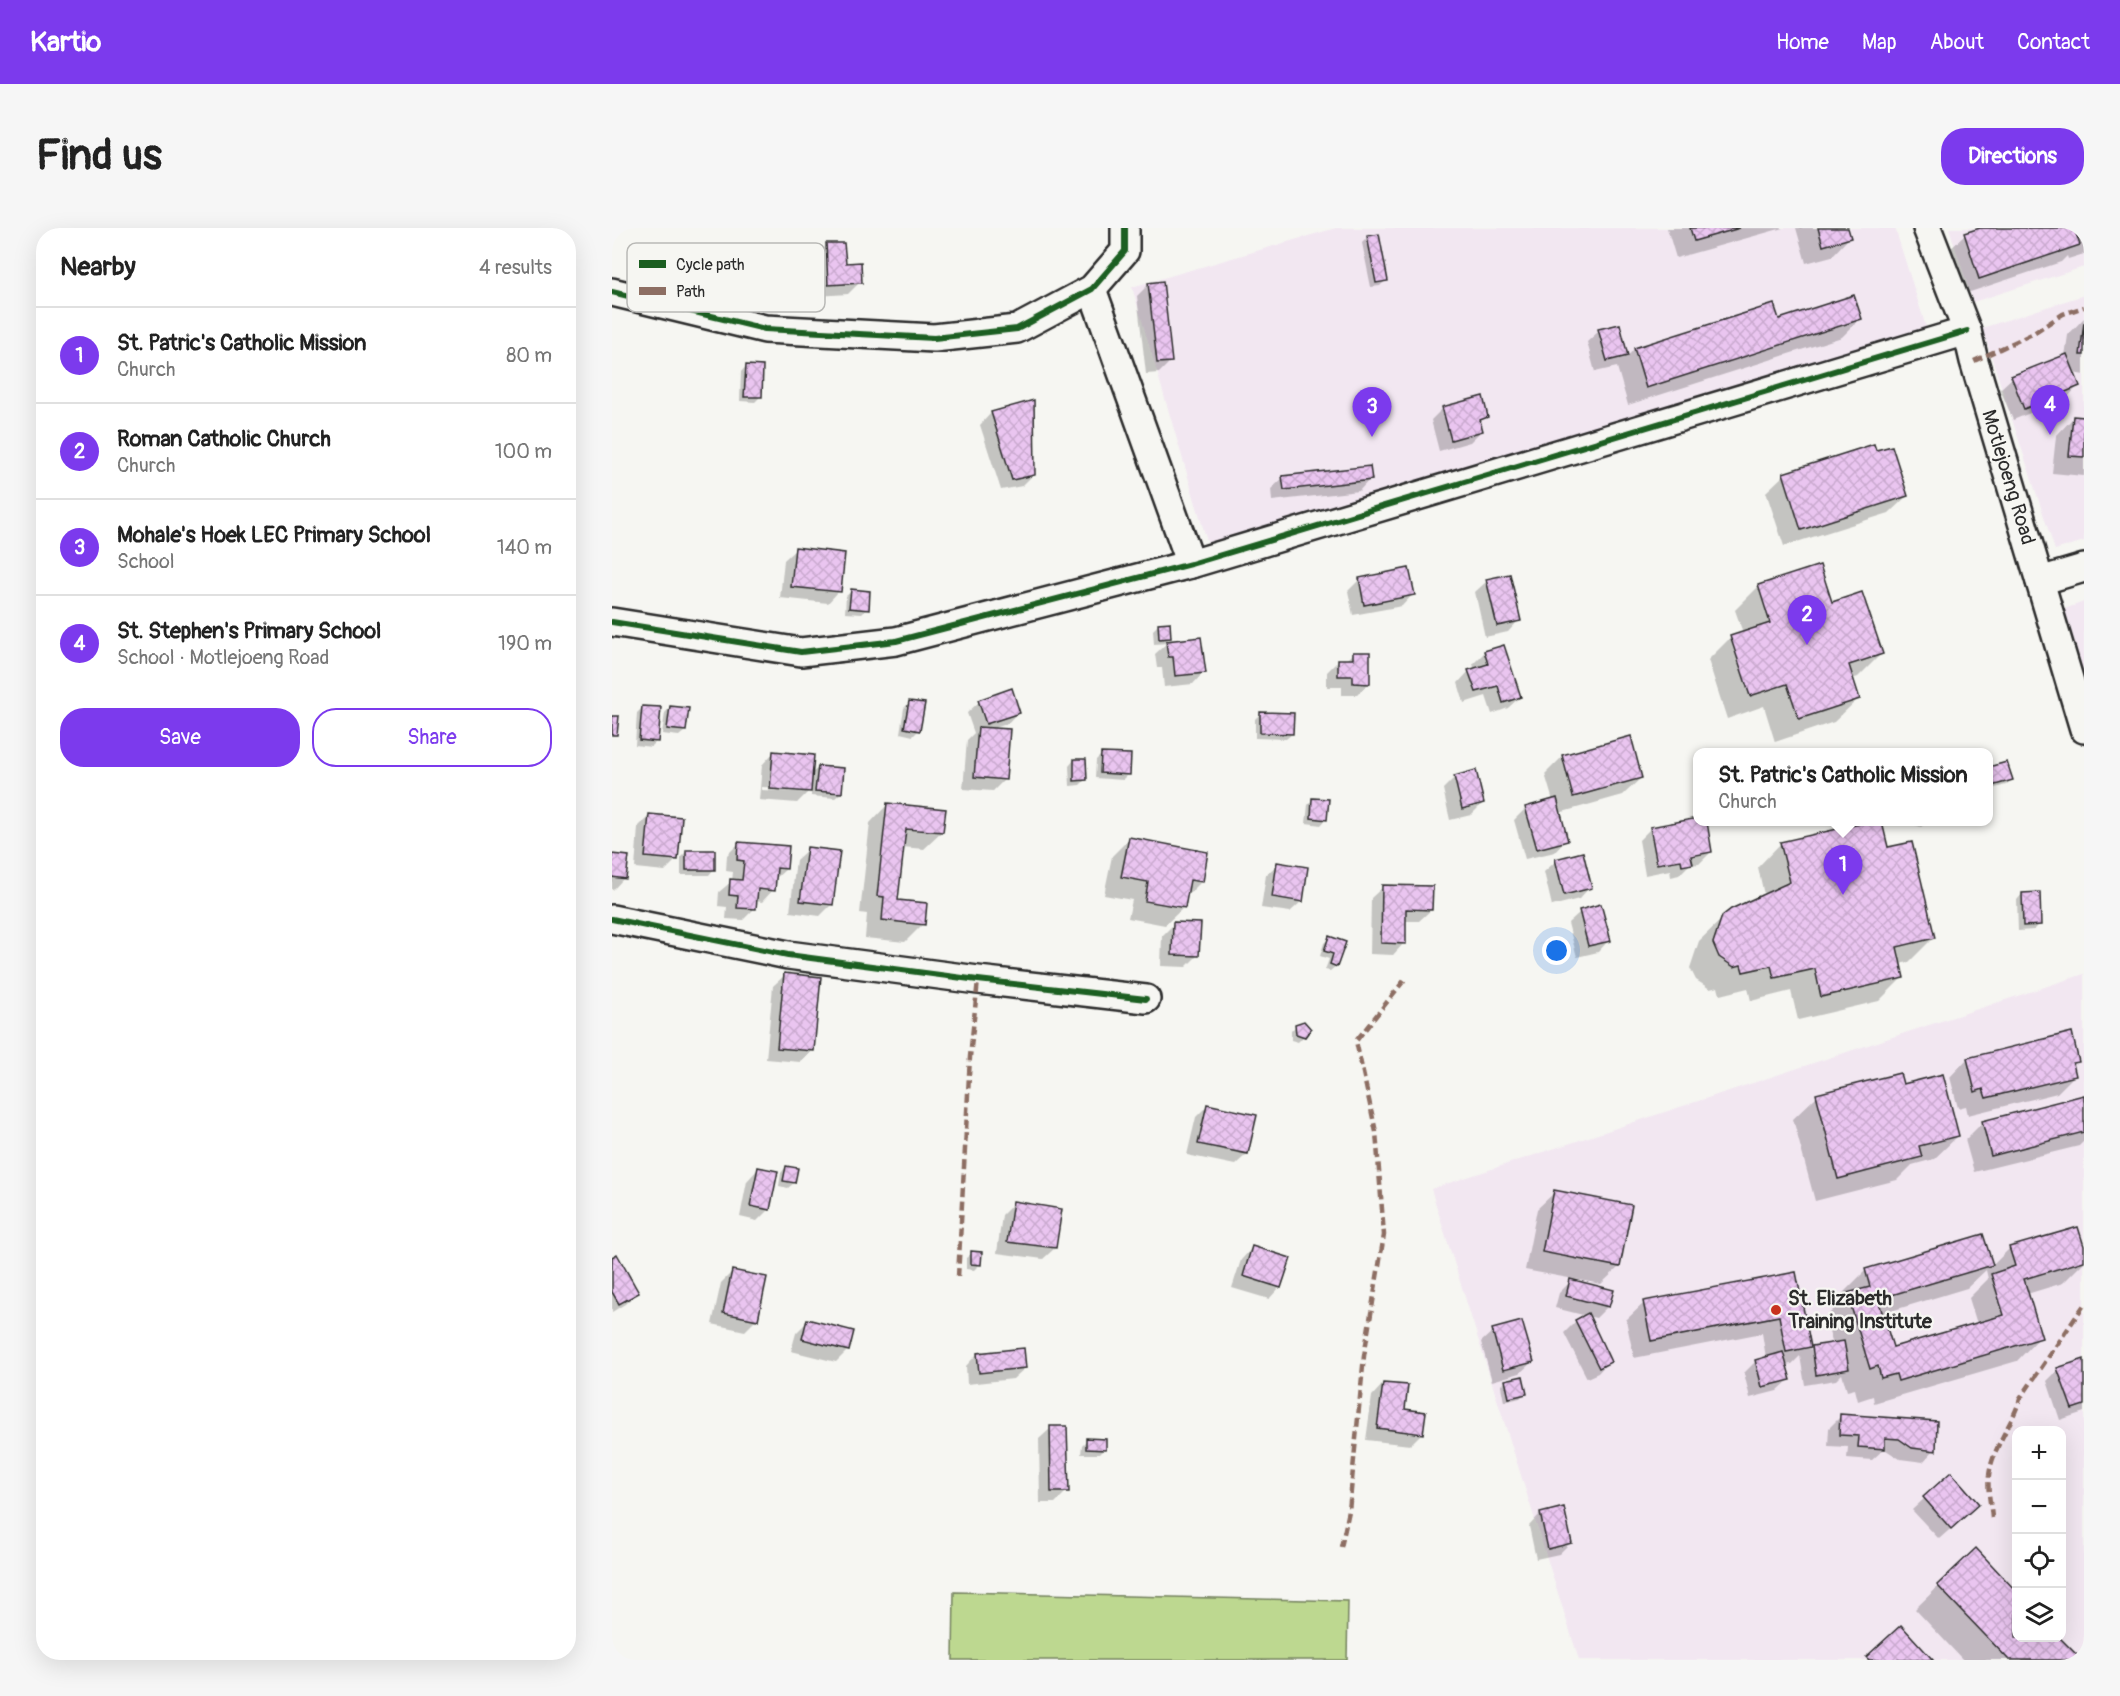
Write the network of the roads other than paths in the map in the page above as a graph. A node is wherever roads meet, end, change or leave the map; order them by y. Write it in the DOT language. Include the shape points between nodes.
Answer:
graph roads {
  1 [pos="1125,228"];
  2 [pos="1927,228"];
  3 [pos="1092,289"];
  4 [pos="612,292"];
  5 [pos="627,296"];
  6 [pos="695,312"];
  7 [pos="1967,331"];
  8 [pos="1191,564"];
  9 [pos="2084,568"];
  10 [pos="2040,581"];
  11 [pos="612,622"];
  12 [pos="2084,729"];
  13 [pos="612,919"];
  14 [pos="1146,999"];
  1 -- 3 [label="street" via="1125,251"];
  2 -- 7 [label="street, Motlejoeng Road"];
  3 -- 6 [label="street" via="1017,329 934,338 765,329"];
  3 -- 8 [label="street"];
  4 -- 5 [label="street"];
  7 -- 8 [label="street"];
  7 -- 10 [label="street, Motlejoeng Road"];
  8 -- 11 [label="street" via="896,641 801,652"];
  9 -- 10 [label="street"];
  10 -- 12 [label="street, Motlejoeng Road"];
  13 -- 14 [label="street" via="788,955"];
}
